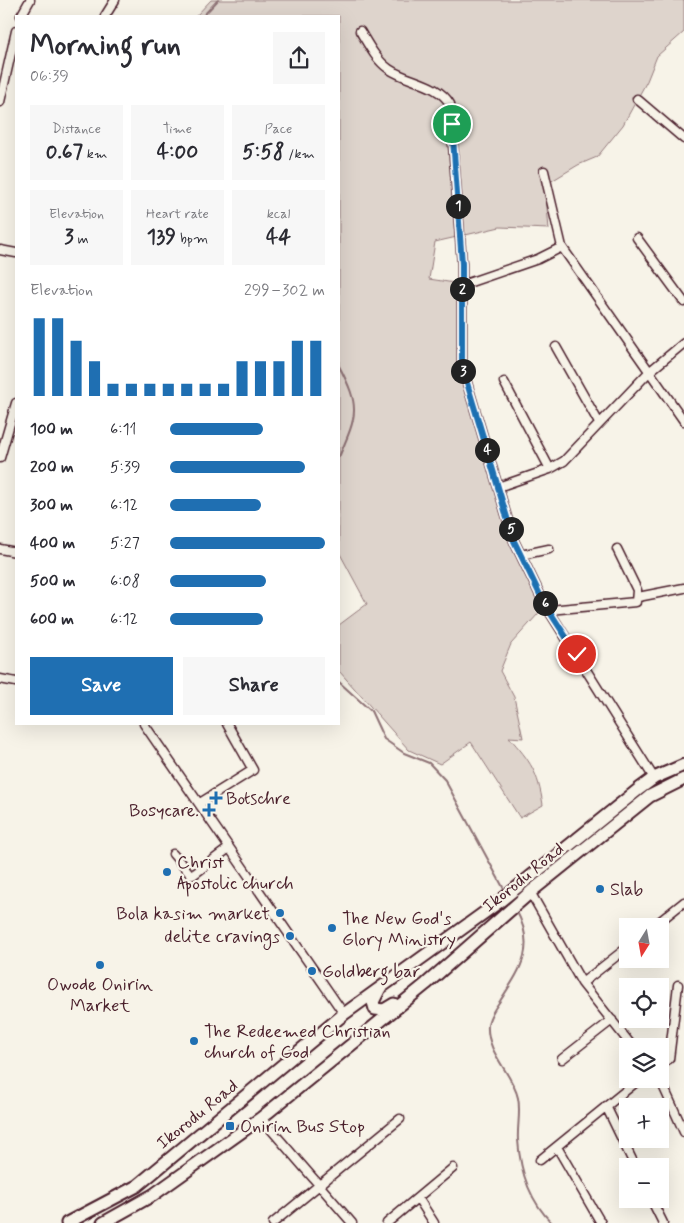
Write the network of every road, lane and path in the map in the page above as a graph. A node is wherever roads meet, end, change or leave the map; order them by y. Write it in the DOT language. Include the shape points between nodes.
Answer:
graph roads {
  1 [pos="30,0"];
  2 [pos="115,0"];
  3 [pos="22,15"];
  4 [pos="106,15"];
  5 [pos="360,31"];
  6 [pos="15,35"];
  7 [pos="637,99"];
  8 [pos="0,102"];
  9 [pos="684,139"];
  10 [pos="544,171"];
  11 [pos="637,238"];
  12 [pos="562,247"];
  13 [pos="0,250"];
  14 [pos="15,253"];
  15 [pos="462,284"];
  16 [pos="684,302"];
  17 [pos="684,344"];
  18 [pos="556,347"];
  19 [pos="649,372"];
  20 [pos="504,382"];
  21 [pos="15,406"];
  22 [pos="684,421"];
  23 [pos="599,423"];
  24 [pos="0,458"];
  25 [pos="550,470"];
  26 [pos="498,487"];
  27 [pos="0,549"];
  28 [pos="549,549"];
  29 [pos="617,549"];
  30 [pos="15,552"];
  31 [pos="521,556"];
  32 [pos="684,588"];
  33 [pos="638,597"];
  34 [pos="550,610"];
  35 [pos="0,679"];
  36 [pos="15,682"];
  37 [pos="145,725"];
  38 [pos="228,725"];
  39 [pos="684,765"];
  40 [pos="654,778"];
  41 [pos="684,779"];
  42 [pos="200,803"];
  43 [pos="229,848"];
  44 [pos="173,854"];
  45 [pos="527,899"];
  46 [pos="684,902"];
  47 [pos="664,918"];
  48 [pos="619,954"];
  49 [pos="582,983"];
  50 [pos="426,984"];
  51 [pos="678,985"];
  52 [pos="380,988"];
  53 [pos="344,1014"];
  54 [pos="612,1020"];
  55 [pos="626,1038"];
  56 [pos="562,1059"];
  57 [pos="669,1059"];
  58 [pos="629,1088"];
  59 [pos="664,1088"];
  60 [pos="606,1106"];
  61 [pos="261,1118"];
  62 [pos="400,1119"];
  63 [pos="684,1132"];
  64 [pos="557,1147"];
  65 [pos="631,1158"];
  66 [pos="540,1160"];
  67 [pos="453,1168"];
  68 [pos="320,1185"];
  69 [pos="418,1198"];
  70 [pos="656,1208"];
  71 [pos="67,1223"];
  72 [pos="103,1223"];
  73 [pos="273,1223"];
  74 [pos="352,1223"];
  75 [pos="387,1223"];
  76 [pos="434,1223"];
  77 [pos="601,1223"];
  78 [pos="663,1223"];
  1 -- 3 [label="street"];
  2 -- 4 [label="street"];
  5 -- 15 [label="street" via="388,68 441,92 450,104"];
  6 -- 8 [label="street"];
  7 -- 9 [label="street"];
  10 -- 12 [label="street"];
  11 -- 16 [label="street"];
  12 -- 15 [label="street" via="538,259"];
  12 -- 19 [label="street"];
  13 -- 14 [label="street"];
  15 -- 26 [label="street" via="462,366"];
  17 -- 19 [label="street"];
  18 -- 23 [label="street"];
  19 -- 22 [label="street"];
  19 -- 23 [label="street"];
  20 -- 25 [label="street"];
  21 -- 24 [label="street"];
  23 -- 25 [label="street" via="564,461"];
  25 -- 26 [label="street"];
  26 -- 31 [label="street"];
  27 -- 30 [label="street"];
  28 -- 31 [label="street"];
  29 -- 33 [label="street"];
  31 -- 34 [label="street"];
  32 -- 33 [label="street"];
  33 -- 34 [label="street" via="630,604"];
  34 -- 40 [label="street"];
  35 -- 36 [label="street"];
  37 -- 42 [label="street"];
  38 -- 42 [label="street" via="253,770"];
  39 -- 40 [label="highway, Ikorodu Road"];
  40 -- 52 [label="highway, Ikorodu Road" via="579,839"];
  41 -- 45 [label="highway, Ikorodu Road" via="650,796"];
  42 -- 43 [label="street"];
  43 -- 44 [label="street" via="194,875"];
  43 -- 53 [label="street"];
  45 -- 49 [label="street"];
  45 -- 50 [label="highway, Ikorodu Road"];
  46 -- 47 [label="street"];
  48 -- 49 [label="street"];
  49 -- 54 [label="street"];
  50 -- 52 [label="highway" via="393,1005 378,1010 373,1002"];
  50 -- 61 [label="highway, Ikorodu Road"];
  51 -- 57 [label="street"];
  52 -- 53 [label="highway, Ikorodu Road"];
  53 -- 71 [label="highway, Ikorodu Road" via="137,1186"];
  54 -- 55 [label="street"];
  54 -- 56 [label="street"];
  58 -- 60 [label="street"];
  59 -- 63 [label="street"];
  60 -- 64 [label="street"];
  60 -- 65 [label="street"];
  61 -- 68 [label="street"];
  61 -- 72 [label="highway, Ikorodu Road" via="153,1195"];
  62 -- 68 [label="street"];
  64 -- 66 [label="street"];
  64 -- 77 [label="street"];
  67 -- 69 [label="street"];
  68 -- 73 [label="street"];
  68 -- 74 [label="street"];
  69 -- 75 [label="street"];
  69 -- 76 [label="street"];
  70 -- 78 [label="street"];
}
